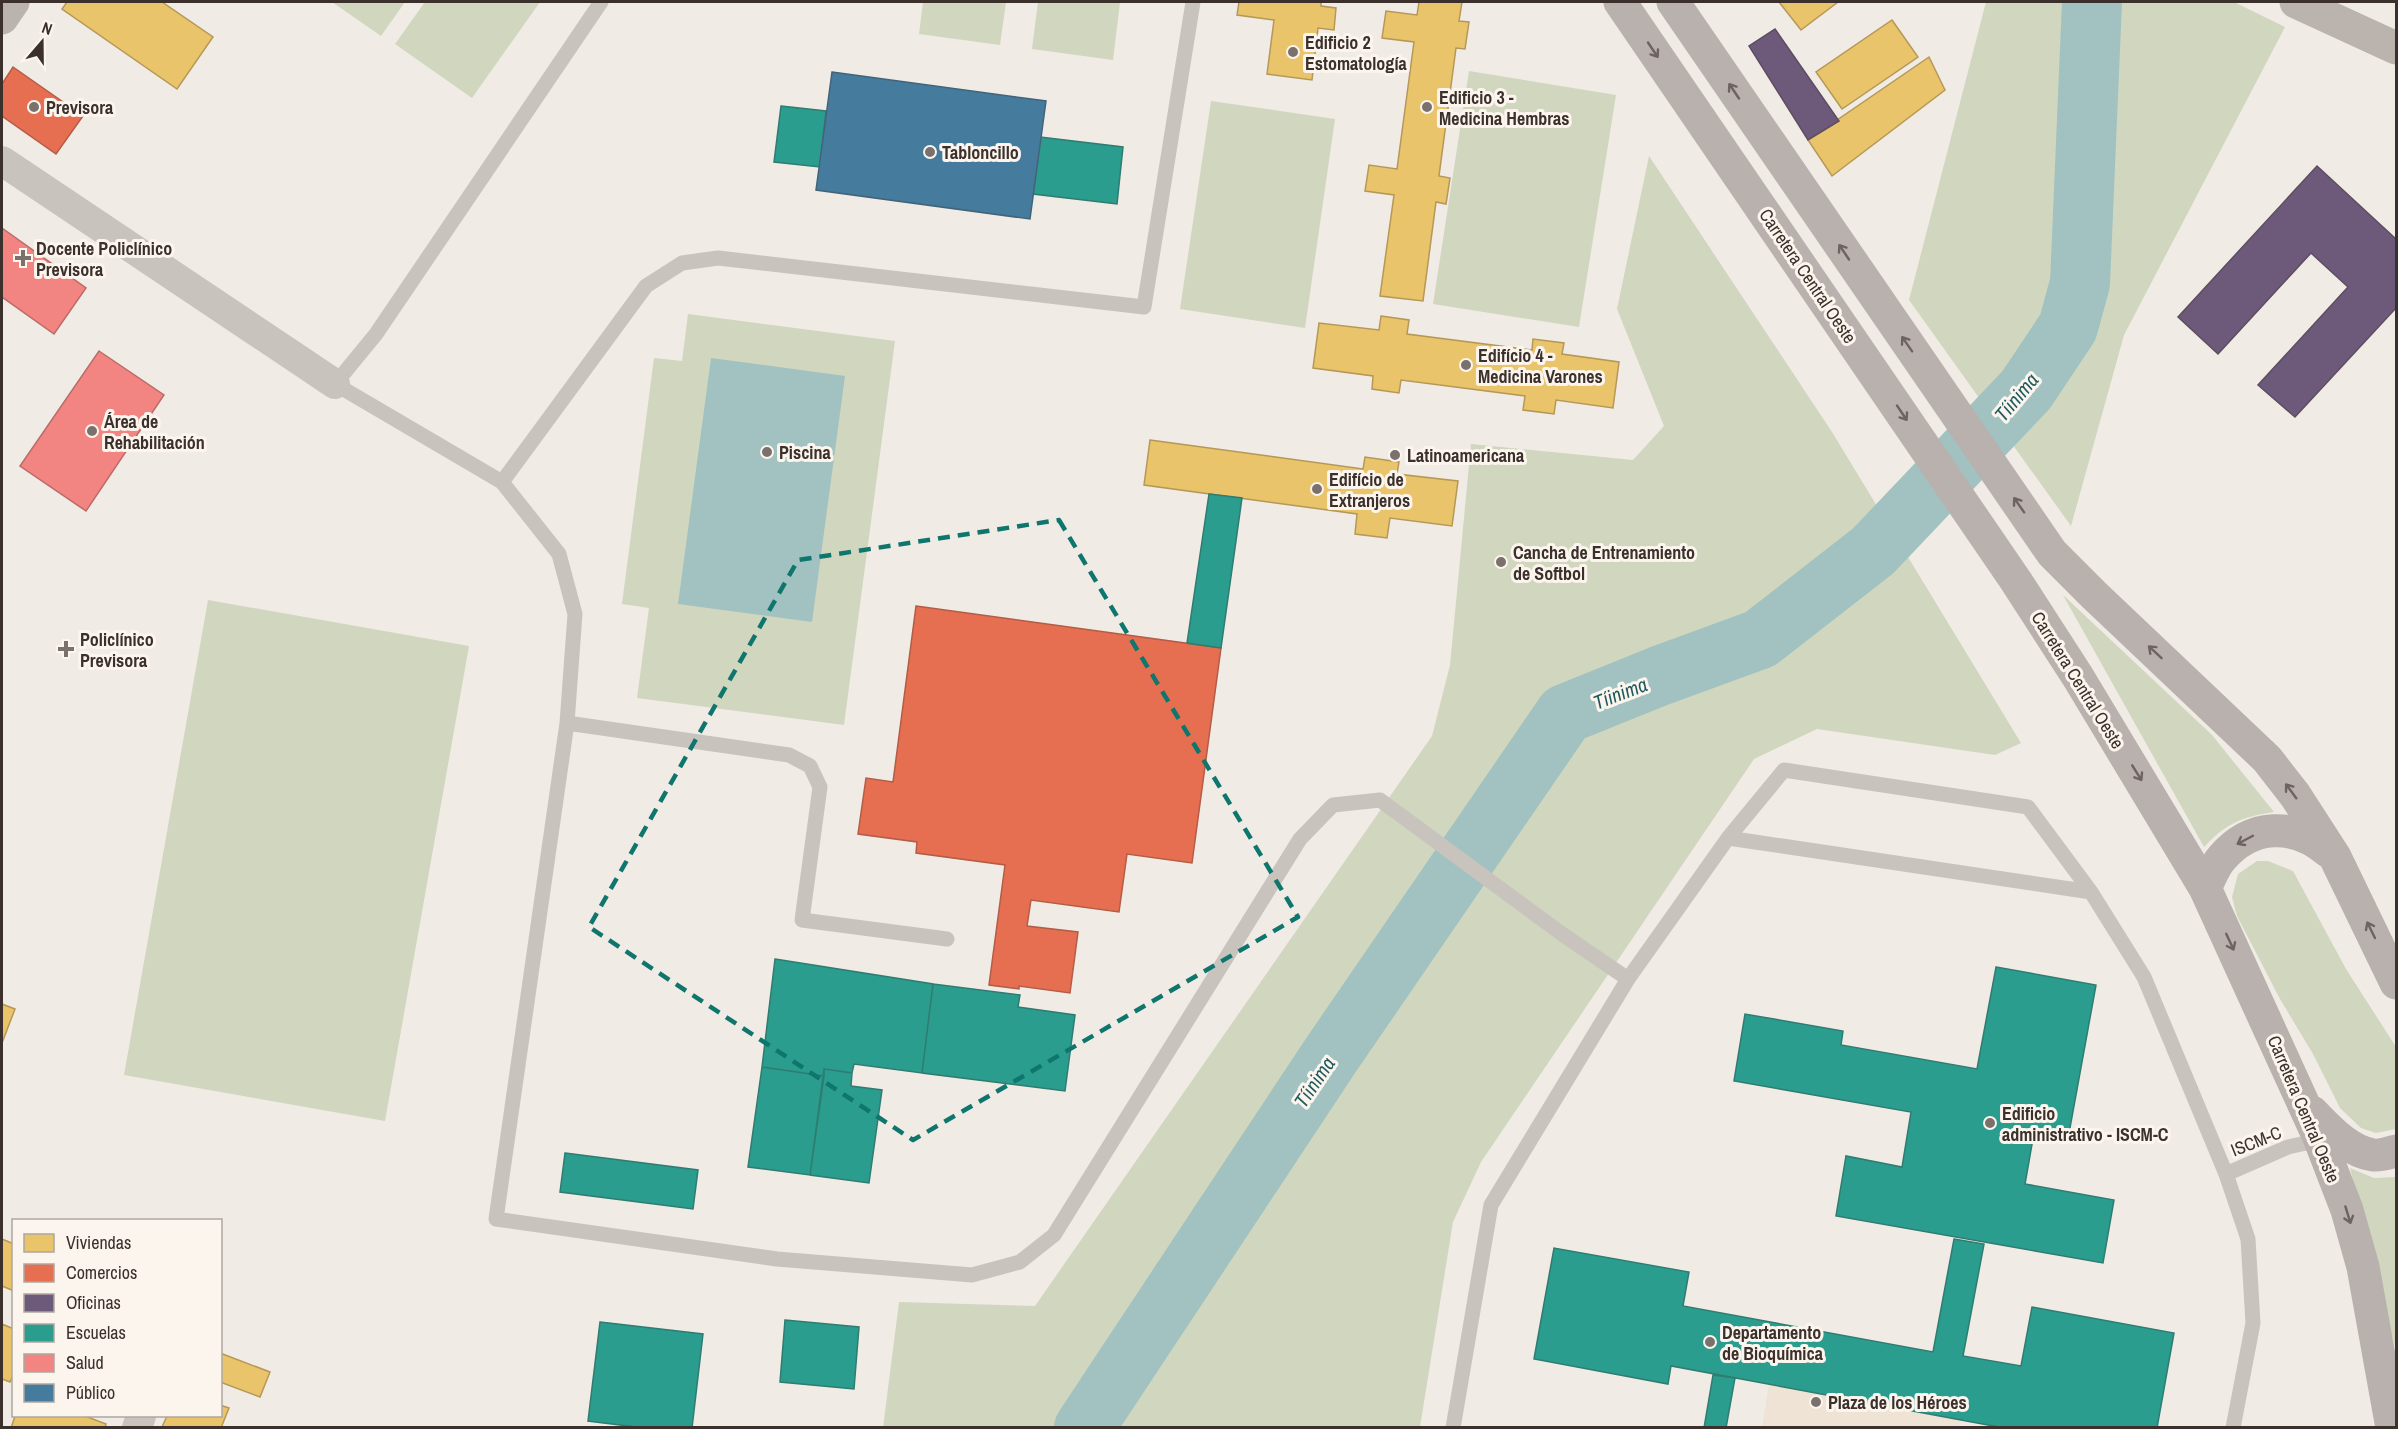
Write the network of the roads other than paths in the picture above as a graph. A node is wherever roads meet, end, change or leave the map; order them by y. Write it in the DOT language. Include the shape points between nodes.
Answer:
graph roads {
  1 [pos="13,2"];
  2 [pos="601,2"];
  3 [pos="1193,2"];
  4 [pos="1620,2"];
  5 [pos="1673,2"];
  6 [pos="2296,2"];
  7 [pos="2,18"];
  8 [pos="2396,48"];
  9 [pos="2,161"];
  10 [pos="335,384"];
  11 [pos="502,482"];
  12 [pos="567,723"];
  13 [pos="1728,838"];
  14 [pos="2335,857"];
  15 [pos="2205,888"];
  16 [pos="2091,892"];
  17 [pos="946,939"];
  18 [pos="1628,979"];
  19 [pos="2397,983"];
  20 [pos="2327,1138"];
  21 [pos="2397,1151"];
  22 [pos="2226,1174"];
  23 [pos="1453,1428"];
  24 [pos="2233,1428"];
  25 [pos="2392,1428"];
  1 -- 7 [label="main road"];
  2 -- 10 [label="lane" via="376,334"];
  3 -- 11 [label="lane" via="1144,307 718,258 682,263 646,286"];
  4 -- 15 [label="main road, Carretera Central Oeste, one-way" via="2016,581"];
  14 -- 5 [label="main road, one-way" via="2266,759 2052,553"];
  6 -- 8 [label="main road"];
  9 -- 10 [label="street"];
  10 -- 11 [label="lane"];
  11 -- 12 [label="lane" via="559,554 575,614"];
  12 -- 17 [label="lane" via="789,755 810,766 820,787 802,921"];
  12 -- 18 [label="lane" via="496,1219 777,1259 972,1275 1020,1262 1054,1235 1300,840 1333,805 1380,800"];
  13 -- 16 [label="lane"];
  13 -- 16 [label="lane" via="1784,770 2028,807"];
  13 -- 18 [label="lane"];
  14 -- 15 [label="main road, one-way" via="2315,840 2290,831 2263,831 2238,842 2220,860"];
  19 -- 14 [label="main road, one-way"];
  15 -- 20 [label="main road, Carretera Central Oeste, one-way" via="2302,1103"];
  16 -- 22 [label="lane" via="2144,977"];
  18 -- 23 [label="lane" via="1491,1204"];
  20 -- 21 [label="main road" via="2375,1155"];
  20 -- 22 [label="lane, ISCM-C" via="2288,1148"];
  20 -- 25 [label="main road, Carretera Central Oeste, one-way" via="2362,1267"];
  22 -- 24 [label="lane" via="2248,1239 2253,1323"];
}
